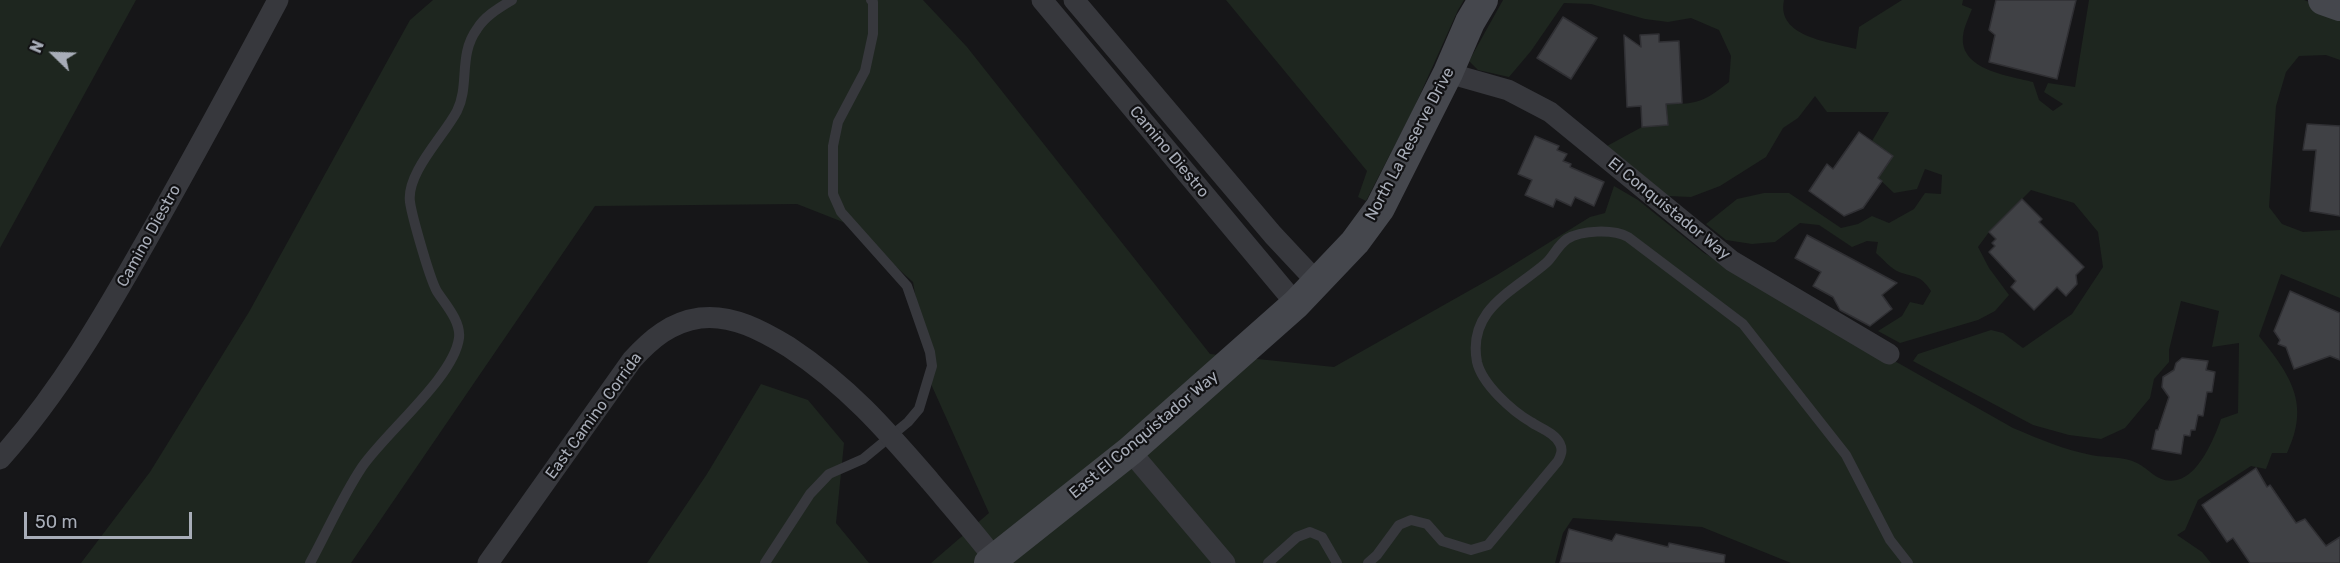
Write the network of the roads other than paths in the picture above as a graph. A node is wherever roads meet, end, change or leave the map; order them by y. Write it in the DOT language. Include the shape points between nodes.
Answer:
graph roads {
  1 [pos="278,0"];
  2 [pos="512,0"];
  3 [pos="871,0"];
  4 [pos="1042,0"];
  5 [pos="1074,0"];
  6 [pos="1483,0"];
  7 [pos="2323,0"];
  8 [pos="2340,6"];
  9 [pos="1448,73"];
  10 [pos="1317,282"];
  11 [pos="1296,304"];
  12 [pos="1889,354"];
  13 [pos="891,436"];
  14 [pos="1130,451"];
  15 [pos="0,459"];
  16 [pos="992,561"];
  17 [pos="310,563"];
  18 [pos="488,563"];
  19 [pos="765,563"];
  20 [pos="1225,563"];
  21 [pos="1268,563"];
  22 [pos="1337,563"];
  23 [pos="1368,563"];
  24 [pos="1908,563"];
  1 -- 15 [label="street, Camino Diestro" via="90,338"];
  2 -- 17 [label="lane" via="477,28 467,47 457,110 412,185 410,201 436,290 451,312 459,336 451,360 361,468"];
  3 -- 13 [label="lane" via="873,34 865,71 838,122 833,146 833,194 841,212 906,286 930,352 932,366 919,409"];
  4 -- 11 [label="street, Camino Diestro"];
  5 -- 10 [label="street, Camino Diestro"];
  6 -- 9 [label="street, North La Reserve Drive"];
  7 -- 8 [label="street"];
  9 -- 10 [label="street, North La Reserve Drive" via="1380,208 1355,242"];
  9 -- 12 [label="street, El Conquistador Way" via="1508,90 1550,112 1732,261"];
  10 -- 11 [label="street, North La Reserve Drive"];
  11 -- 14 [label="street, East El Conquistador Way"];
  13 -- 16 [label="street, East Camino Corrida"];
  13 -- 18 [label="street, East Camino Corrida" via="828,374 762,331 729,319 683,322 655,336 632,360"];
  13 -- 19 [label="lane" via="863,459 829,474 810,494"];
  14 -- 16 [label="street, East El Conquistador Way"];
  14 -- 20 [label="street"];
  21 -- 22 [label="lane" via="1297,537 1310,532 1322,537"];
  23 -- 24 [label="lane" via="1399,525 1411,520 1427,524 1442,541 1471,550 1488,545 1558,461 1562,453 1560,443 1551,433 1529,421 1494,392 1477,363 1477,336 1489,308 1546,263 1567,239 1605,231 1628,237 1743,324 1846,455 1890,540"];
}
